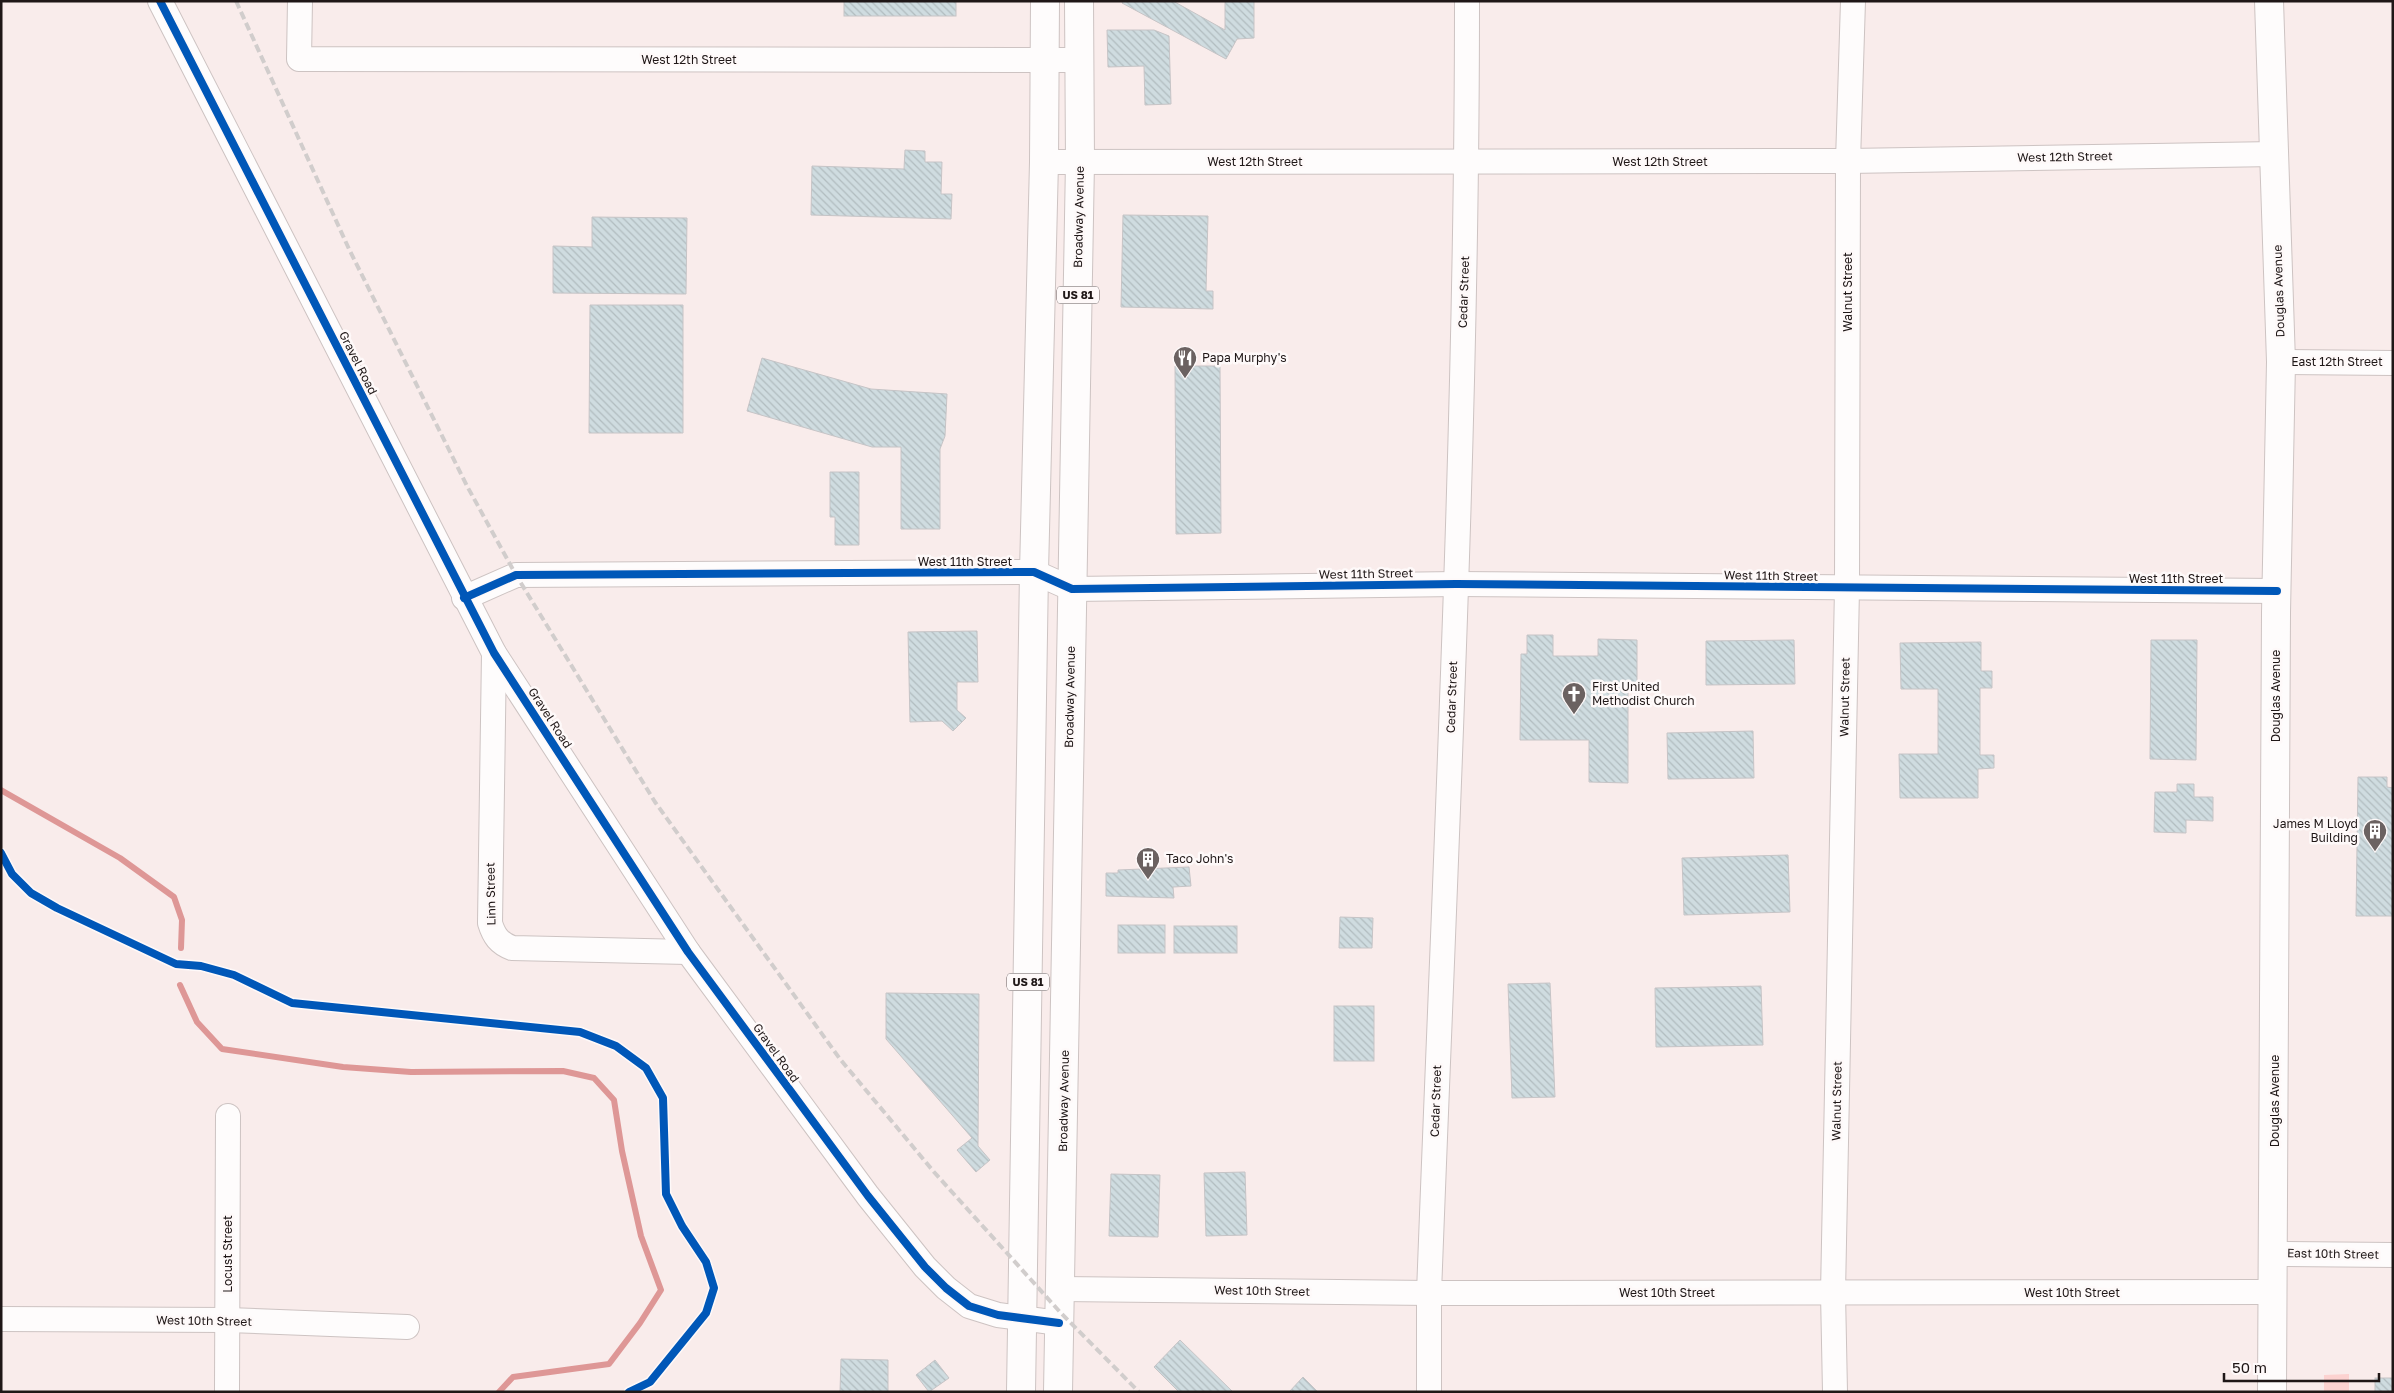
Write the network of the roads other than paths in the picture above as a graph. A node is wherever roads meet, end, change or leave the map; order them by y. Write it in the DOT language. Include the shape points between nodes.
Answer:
graph roads {
  1 [pos="160,1"];
  2 [pos="300,1"];
  3 [pos="1044,1"];
  4 [pos="1079,1"];
  5 [pos="1467,1"];
  6 [pos="1853,1"];
  7 [pos="2270,1"];
  8 [pos="1078,60"];
  9 [pos="1044,61"];
  10 [pos="2275,154"];
  11 [pos="1848,161"];
  12 [pos="1044,162"];
  13 [pos="1080,162"];
  14 [pos="1467,163"];
  15 [pos="2281,362"];
  16 [pos="2393,363"];
  17 [pos="1034,572"];
  18 [pos="1456,584"];
  19 [pos="1847,588"];
  20 [pos="1072,589"];
  21 [pos="2276,592"];
  22 [pos="464,598"];
  23 [pos="494,653"];
  24 [pos="688,952"];
  25 [pos="228,1116"];
  26 [pos="2274,1254"];
  27 [pos="2393,1255"];
  28 [pos="1062,1289"];
  29 [pos="2272,1292"];
  30 [pos="1429,1293"];
  31 [pos="1832,1293"];
  32 [pos="1022,1317"];
  33 [pos="1,1320"];
  34 [pos="228,1320"];
  35 [pos="1060,1323"];
  36 [pos="406,1327"];
  37 [pos="228,1392"];
  38 [pos="1021,1392"];
  39 [pos="1058,1392"];
  40 [pos="1430,1392"];
  41 [pos="1835,1392"];
  42 [pos="2272,1392"];
  1 -- 22 [label="street, Gravel Road"];
  2 -- 9 [label="street, West 12th Street" via="299,59"];
  3 -- 9 [label="main road, US 81"];
  4 -- 8 [label="main road, Broadway Avenue / US 81"];
  5 -- 14 [label="street, Cedar Street"];
  6 -- 11 [label="street, Walnut Street"];
  7 -- 10 [label="main road, Douglas Avenue"];
  8 -- 9 [label="street, West 12th Street"];
  8 -- 13 [label="main road, Broadway Avenue / US 81"];
  9 -- 12 [label="main road, US 81"];
  10 -- 11 [label="street, West 12th Street"];
  10 -- 15 [label="main road, Douglas Avenue"];
  11 -- 14 [label="street, West 12th Street"];
  11 -- 19 [label="street, Walnut Street"];
  12 -- 13 [label="street, West 12th Street"];
  12 -- 17 [label="main road, US 81"];
  13 -- 14 [label="street, West 12th Street"];
  13 -- 20 [label="main road, Broadway Avenue / US 81"];
  14 -- 18 [label="street, Cedar Street"];
  15 -- 16 [label="street, East 12th Street"];
  15 -- 21 [label="main road, Douglas Avenue"];
  17 -- 20 [label="street, West 11th Street"];
  17 -- 22 [label="street, West 11th Street" via="516,575"];
  17 -- 32 [label="main road, US 81"];
  18 -- 19 [label="street, West 11th Street"];
  18 -- 20 [label="street, West 11th Street"];
  18 -- 30 [label="street, Cedar Street"];
  19 -- 21 [label="street, West 11th Street"];
  19 -- 31 [label="street, Walnut Street"];
  20 -- 28 [label="main road, Broadway Avenue / US 81"];
  21 -- 26 [label="main road, Douglas Avenue"];
  22 -- 23 [label="street, Gravel Road"];
  23 -- 24 [label="street, Gravel Road"];
  23 -- 24 [label="street, Linn Street" via="490,923 493,934 502,944 512,948"];
  24 -- 32 [label="street, Gravel Road" via="868,1196 925,1267 969,1306 998,1315"];
  25 -- 34 [label="street, Locust Street"];
  26 -- 27 [label="street, East 10th Street"];
  26 -- 29 [label="main road, Douglas Avenue"];
  28 -- 30 [label="street, West 10th Street"];
  28 -- 35 [label="main road, Broadway Avenue / US 81"];
  29 -- 31 [label="street, West 10th Street"];
  29 -- 42 [label="main road, Douglas Avenue"];
  30 -- 31 [label="street, West 10th Street"];
  30 -- 40 [label="street, Cedar Street"];
  31 -- 41 [label="street, Walnut Street"];
  32 -- 35 [label="street, Gravel Road"];
  32 -- 38 [label="main road, US 81"];
  33 -- 34 [label="street, West 10th Street"];
  34 -- 36 [label="street, West 10th Street"];
  34 -- 37 [label="street, Locust Street"];
  35 -- 39 [label="main road, Broadway Avenue / US 81"];
}
